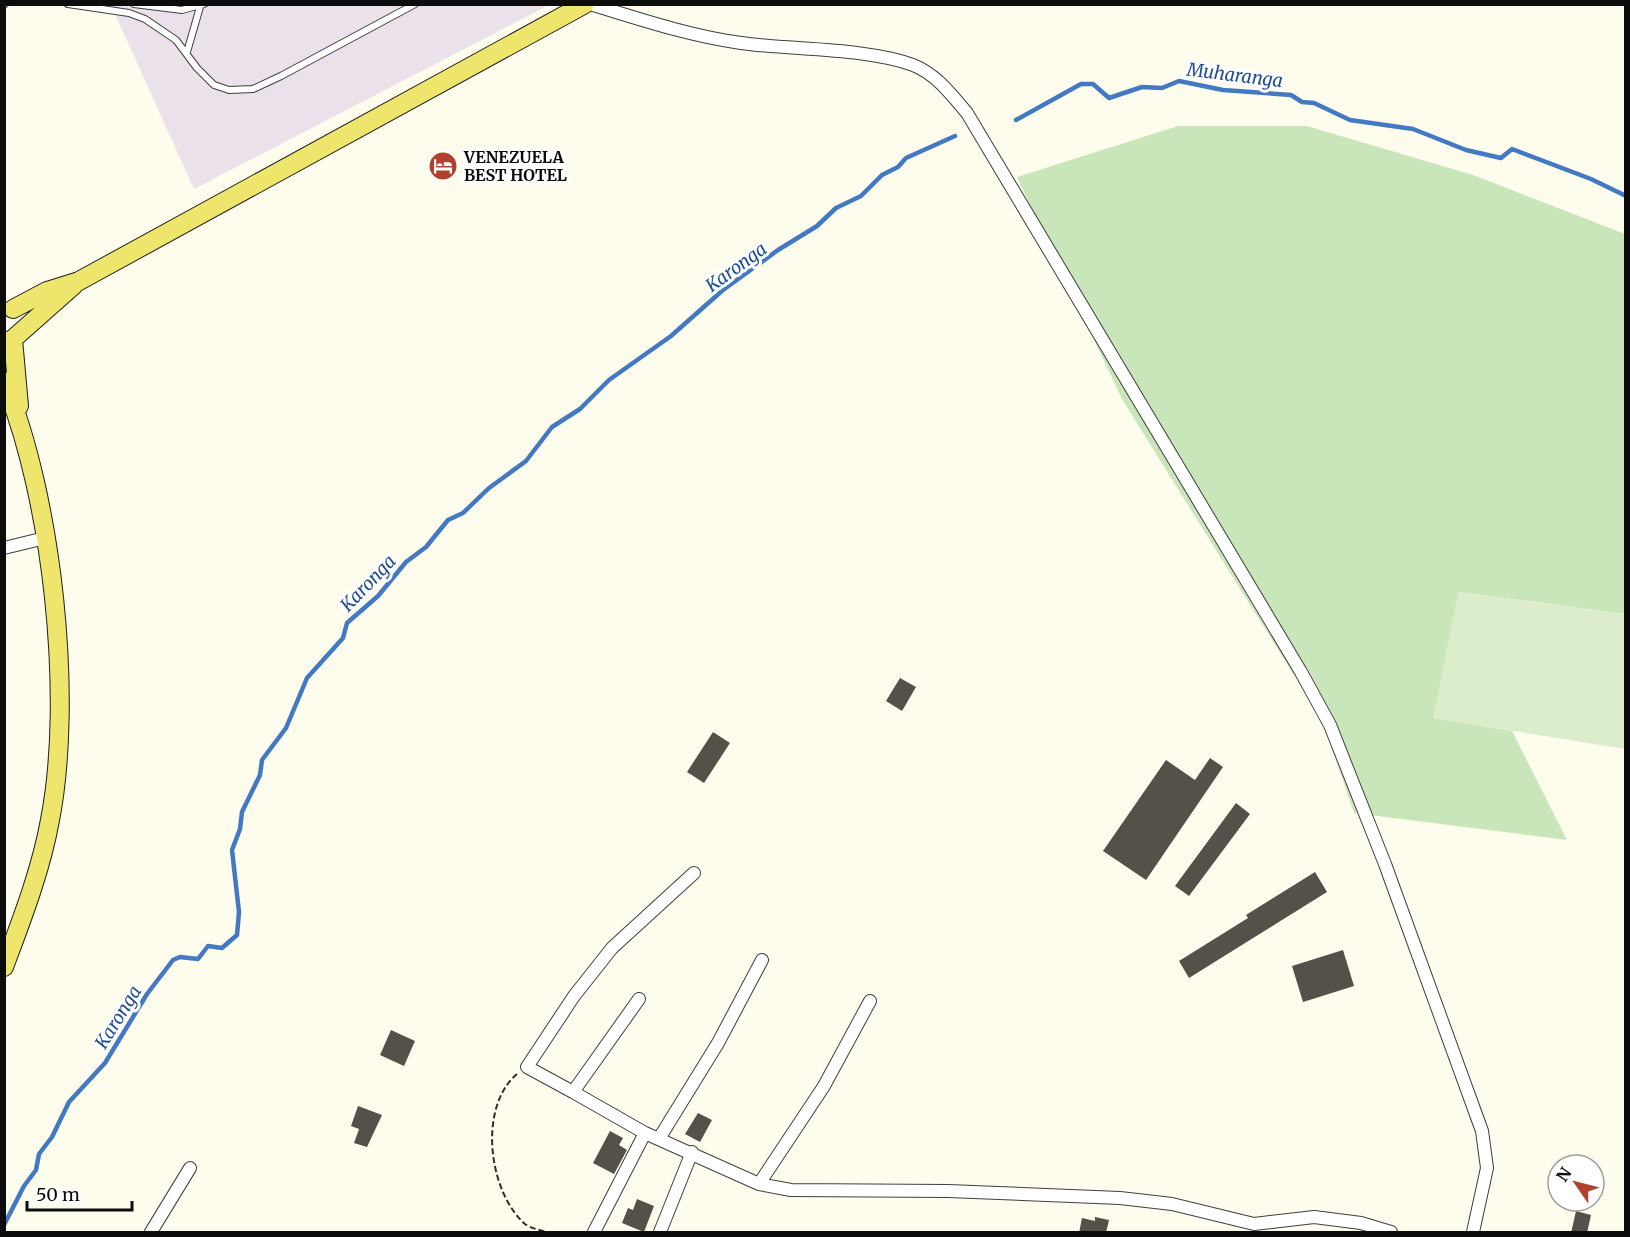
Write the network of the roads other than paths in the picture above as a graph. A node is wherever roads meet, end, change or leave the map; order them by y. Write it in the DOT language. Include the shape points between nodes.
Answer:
graph roads {
  1 [pos="68,4"];
  2 [pos="134,4"];
  3 [pos="415,4"];
  4 [pos="585,4"];
  5 [pos="590,4"];
  6 [pos="202,6"];
  7 [pos="187,52"];
  8 [pos="79,281"];
  9 [pos="7,305"];
  10 [pos="12,338"];
  11 [pos="4,381"];
  12 [pos="19,416"];
  13 [pos="45,538"];
  14 [pos="4,548"];
  15 [pos="694,873"];
  16 [pos="762,960"];
  17 [pos="4,967"];
  18 [pos="639,999"];
  19 [pos="870,1001"];
  20 [pos="573,1092"];
  21 [pos="645,1133"];
  22 [pos="660,1137"];
  23 [pos="692,1152"];
  24 [pos="190,1168"];
  25 [pos="759,1184"];
  26 [pos="151,1233"];
  27 [pos="594,1233"];
  28 [pos="660,1233"];
  29 [pos="1391,1233"];
  30 [pos="1473,1233"];
  1 -- 7 [label="lane" via="145,19"];
  2 -- 6 [label="lane" via="160,9"];
  3 -- 7 [label="lane" via="253,89 229,90 214,85"];
  4 -- 8 [label="main road"];
  5 -- 30 [label="street" via="661,26 739,43 874,56 913,65 941,82 967,112 1330,725 1482,1131 1487,1168"];
  6 -- 7 [label="lane"];
  8 -- 9 [label="main road"];
  8 -- 10 [label="main road"];
  9 -- 10 [label="main road" via="19,316"];
  10 -- 12 [label="main road"];
  11 -- 12 [label="main road"];
  12 -- 13 [label="main road"];
  13 -- 14 [label="street"];
  13 -- 17 [label="main road" via="59,681 55,781 36,875"];
  15 -- 20 [label="street" via="612,948 527,1066"];
  16 -- 22 [label="street" via="729,1025"];
  18 -- 20 [label="street"];
  19 -- 25 [label="street" via="824,1086"];
  20 -- 21 [label="street"];
  21 -- 22 [label="street"];
  21 -- 27 [label="street"];
  22 -- 23 [label="street"];
  23 -- 25 [label="street"];
  23 -- 28 [label="street"];
  24 -- 26 [label="street"];
  25 -- 29 [label="street" via="791,1190 1120,1198 1172,1204 1254,1224 1314,1217 1361,1223"];
}
